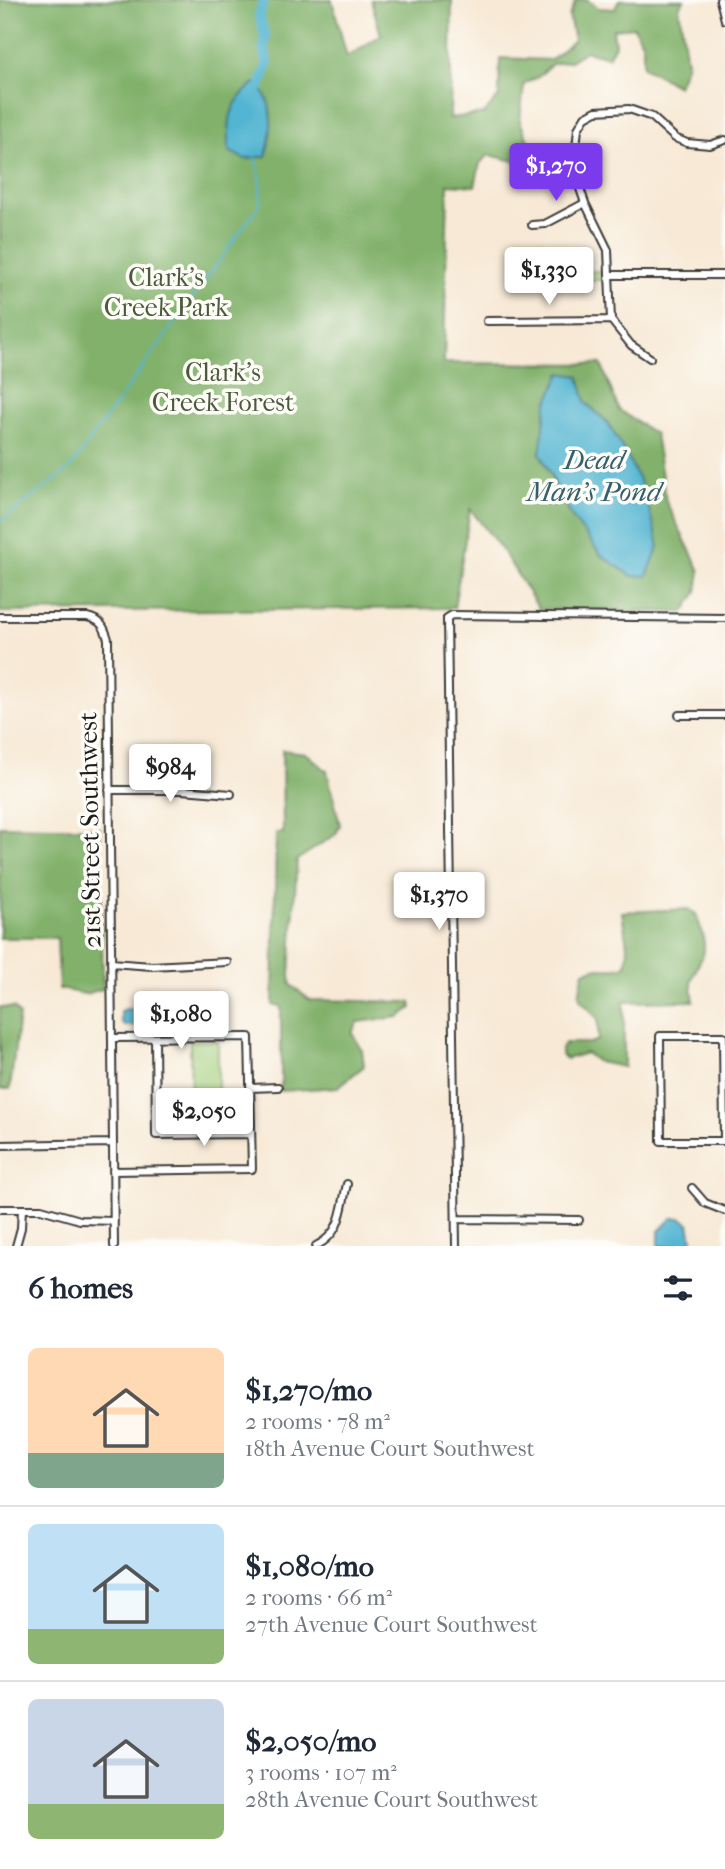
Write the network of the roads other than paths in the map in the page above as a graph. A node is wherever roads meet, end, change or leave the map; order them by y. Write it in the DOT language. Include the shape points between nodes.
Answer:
graph roads {
  1 [pos="720,0"];
  2 [pos="725,20"];
  3 [pos="725,140"];
  4 [pos="585,203"];
  5 [pos="532,225"];
  6 [pos="611,275"];
  7 [pos="725,275"];
  8 [pos="611,320"];
  9 [pos="487,321"];
  10 [pos="650,358"];
  11 [pos="0,617"];
  12 [pos="725,618"];
  13 [pos="680,715"];
  14 [pos="725,715"];
  15 [pos="109,790"];
  16 [pos="232,794"];
  17 [pos="227,962"];
  18 [pos="111,963"];
  19 [pos="112,1038"];
  20 [pos="155,1038"];
  21 [pos="278,1087"];
  22 [pos="250,1088"];
  23 [pos="251,1134"];
  24 [pos="724,1141"];
  25 [pos="113,1143"];
  26 [pos="0,1145"];
  27 [pos="113,1171"];
  28 [pos="347,1184"];
  29 [pos="692,1188"];
  30 [pos="0,1209"];
  31 [pos="22,1209"];
  32 [pos="725,1211"];
  33 [pos="456,1219"];
  34 [pos="579,1220"];
  35 [pos="114,1221"];
  36 [pos="16,1246"];
  37 [pos="114,1246"];
  38 [pos="316,1246"];
  39 [pos="456,1246"];
  1 -- 2 [label="street"];
  3 -- 4 [label="street" via="687,143 637,111 604,109 589,114 578,129 575,157"];
  4 -- 5 [label="street" via="545,224"];
  4 -- 6 [label="street" via="607,244"];
  6 -- 7 [label="street"];
  6 -- 8 [label="street"];
  8 -- 9 [label="street"];
  8 -- 10 [label="street" via="631,345"];
  11 -- 15 [label="street, 21st Street Southwest" via="87,617 102,624 108,639"];
  12 -- 33 [label="street" via="447,618"];
  13 -- 14 [label="street"];
  15 -- 16 [label="street"];
  15 -- 18 [label="street, 21st Street Southwest"];
  17 -- 18 [label="street"];
  18 -- 19 [label="street, 21st Street Southwest"];
  19 -- 20 [label="street"];
  19 -- 25 [label="street, 21st Street Southwest"];
  20 -- 22 [label="street" via="250,1037"];
  20 -- 23 [label="street" via="156,1135"];
  21 -- 22 [label="street"];
  22 -- 23 [label="street"];
  23 -- 27 [label="street" via="252,1169"];
  24 -- 24 [label="street" via="723,1036 660,1036 660,1141"];
  25 -- 26 [label="street"];
  25 -- 27 [label="street, 21st Street Southwest"];
  27 -- 35 [label="street, 21st Street Southwest"];
  28 -- 38 [label="street" via="340,1220"];
  29 -- 32 [label="street" via="705,1203"];
  30 -- 31 [label="street"];
  31 -- 35 [label="street"];
  31 -- 36 [label="street"];
  33 -- 34 [label="street"];
  33 -- 39 [label="street"];
  35 -- 37 [label="street, 21st Street Southwest"];
}
